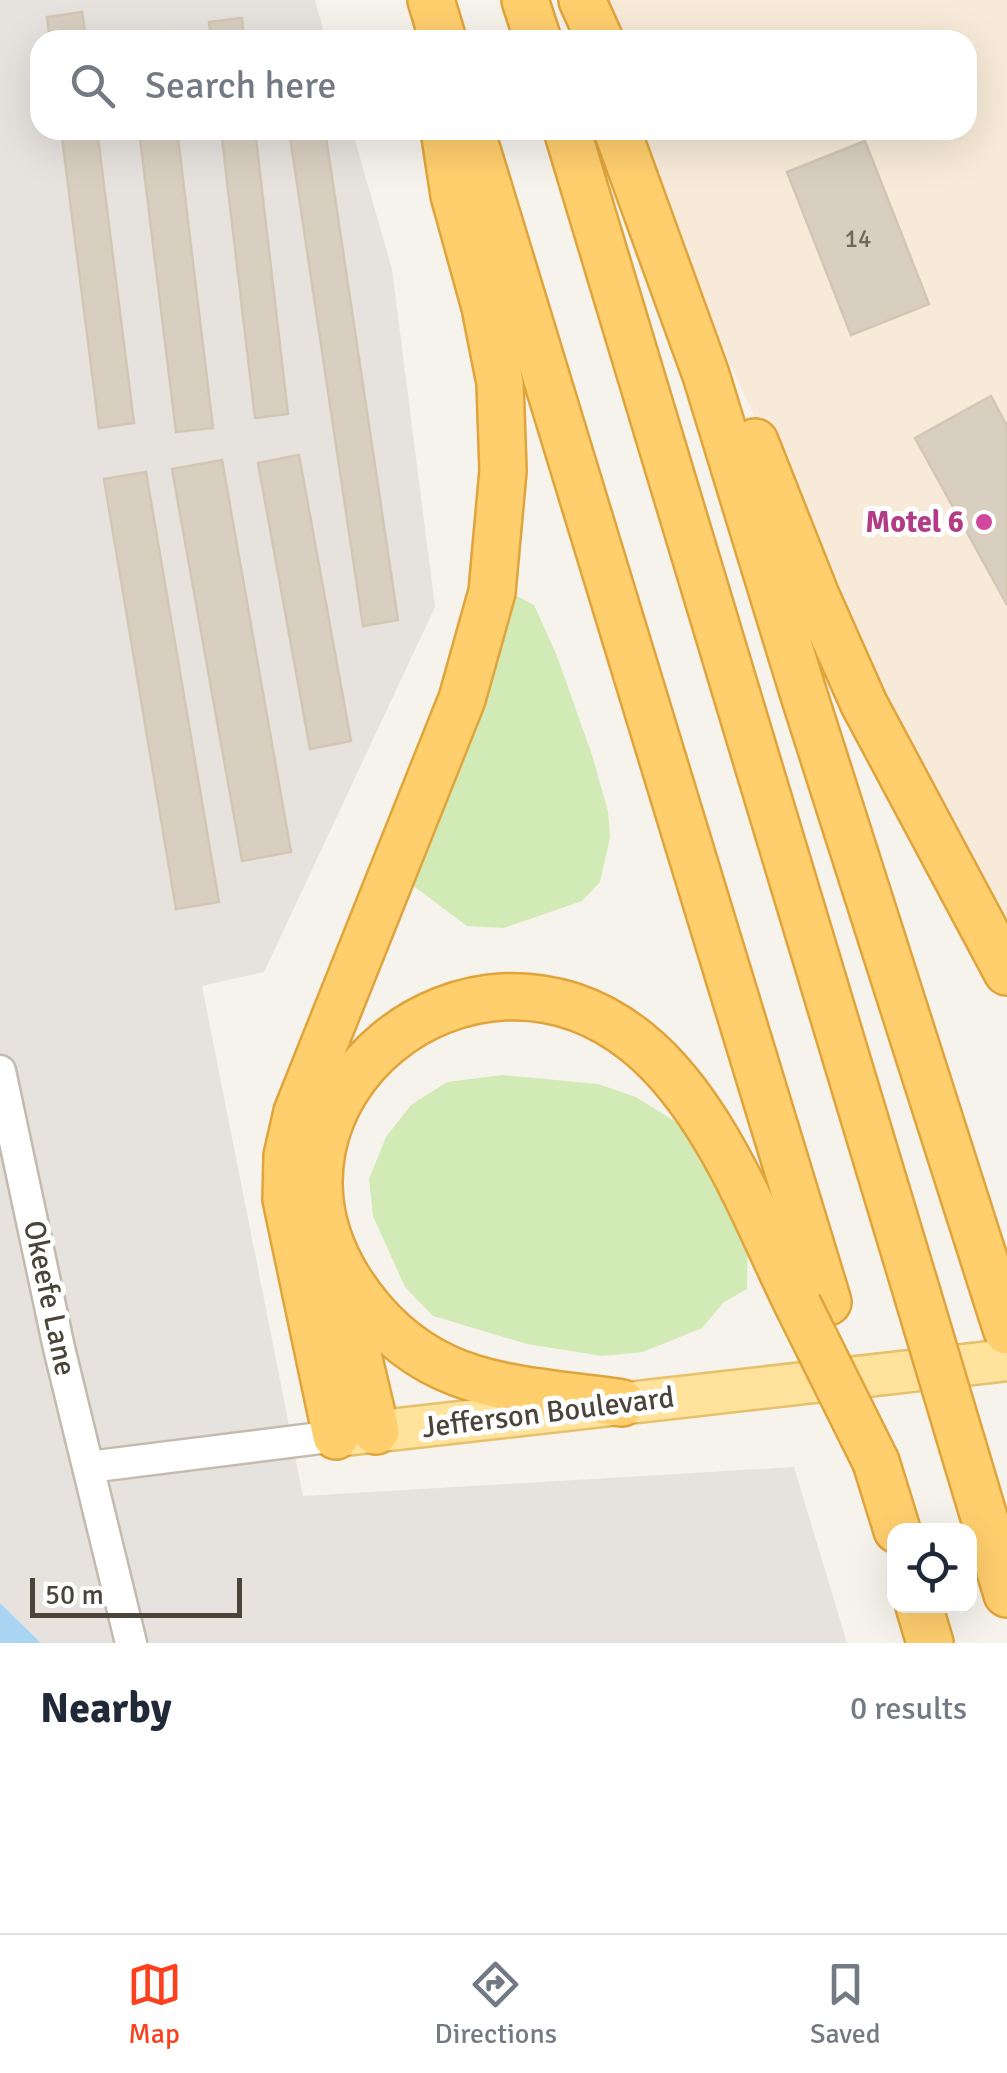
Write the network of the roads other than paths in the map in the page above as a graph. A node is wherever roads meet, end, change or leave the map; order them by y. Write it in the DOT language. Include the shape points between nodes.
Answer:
graph roads {
  1 [pos="423,0"];
  2 [pos="431,0"];
  3 [pos="525,0"];
  4 [pos="572,0"];
  5 [pos="582,0"];
  6 [pos="428,30"];
  7 [pos="441,30"];
  8 [pos="535,30"];
  9 [pos="581,30"];
  10 [pos="596,30"];
  11 [pos="446,140"];
  12 [pos="474,140"];
  13 [pos="570,140"];
  14 [pos="621,140"];
  15 [pos="639,140"];
  16 [pos="1007,972"];
  17 [pos="0,1071"];
  18 [pos="334,1254"];
  19 [pos="813,1304"];
  20 [pos="1007,1331"];
  21 [pos="1007,1360"];
  22 [pos="622,1403"];
  23 [pos="356,1434"];
  24 [pos="88,1466"];
  25 [pos="895,1523"];
  26 [pos="1007,1594"];
  27 [pos="921,1613"];
  28 [pos="131,1643"];
  29 [pos="930,1643"];
  1 -- 6 [label="highway"];
  2 -- 7 [label="highway"];
  3 -- 8 [label="highway"];
  4 -- 9 [label="highway"];
  5 -- 10 [label="highway"];
  11 -- 23 [label="highway" via="500,383 498,553 462,699 297,1112 287,1156 289,1221"];
  12 -- 19 [label="highway"];
  13 -- 26 [label="highway, bridge"];
  14 -- 20 [label="highway" via="706,375"];
  15 -- 16 [label="highway" via="864,704"];
  17 -- 24 [label="street, Okeefe Lane"];
  18 -- 19 [label="highway" via="322,1203 323,1152 329,1124 354,1079 390,1040 434,1012 462,1001 545,998 592,1013 661,1066 722,1152"];
  18 -- 22 [label="highway" via="374,1317 444,1367 501,1384"];
  18 -- 23 [label="highway"];
  19 -- 25 [label="highway, bridge"];
  21 -- 22 [label="main road, Jefferson Boulevard"];
  22 -- 23 [label="main road, Jefferson Boulevard"];
  23 -- 24 [label="street, Jefferson Boulevard"];
  24 -- 28 [label="street, Okeefe Lane"];
  27 -- 29 [label="highway"];
}
